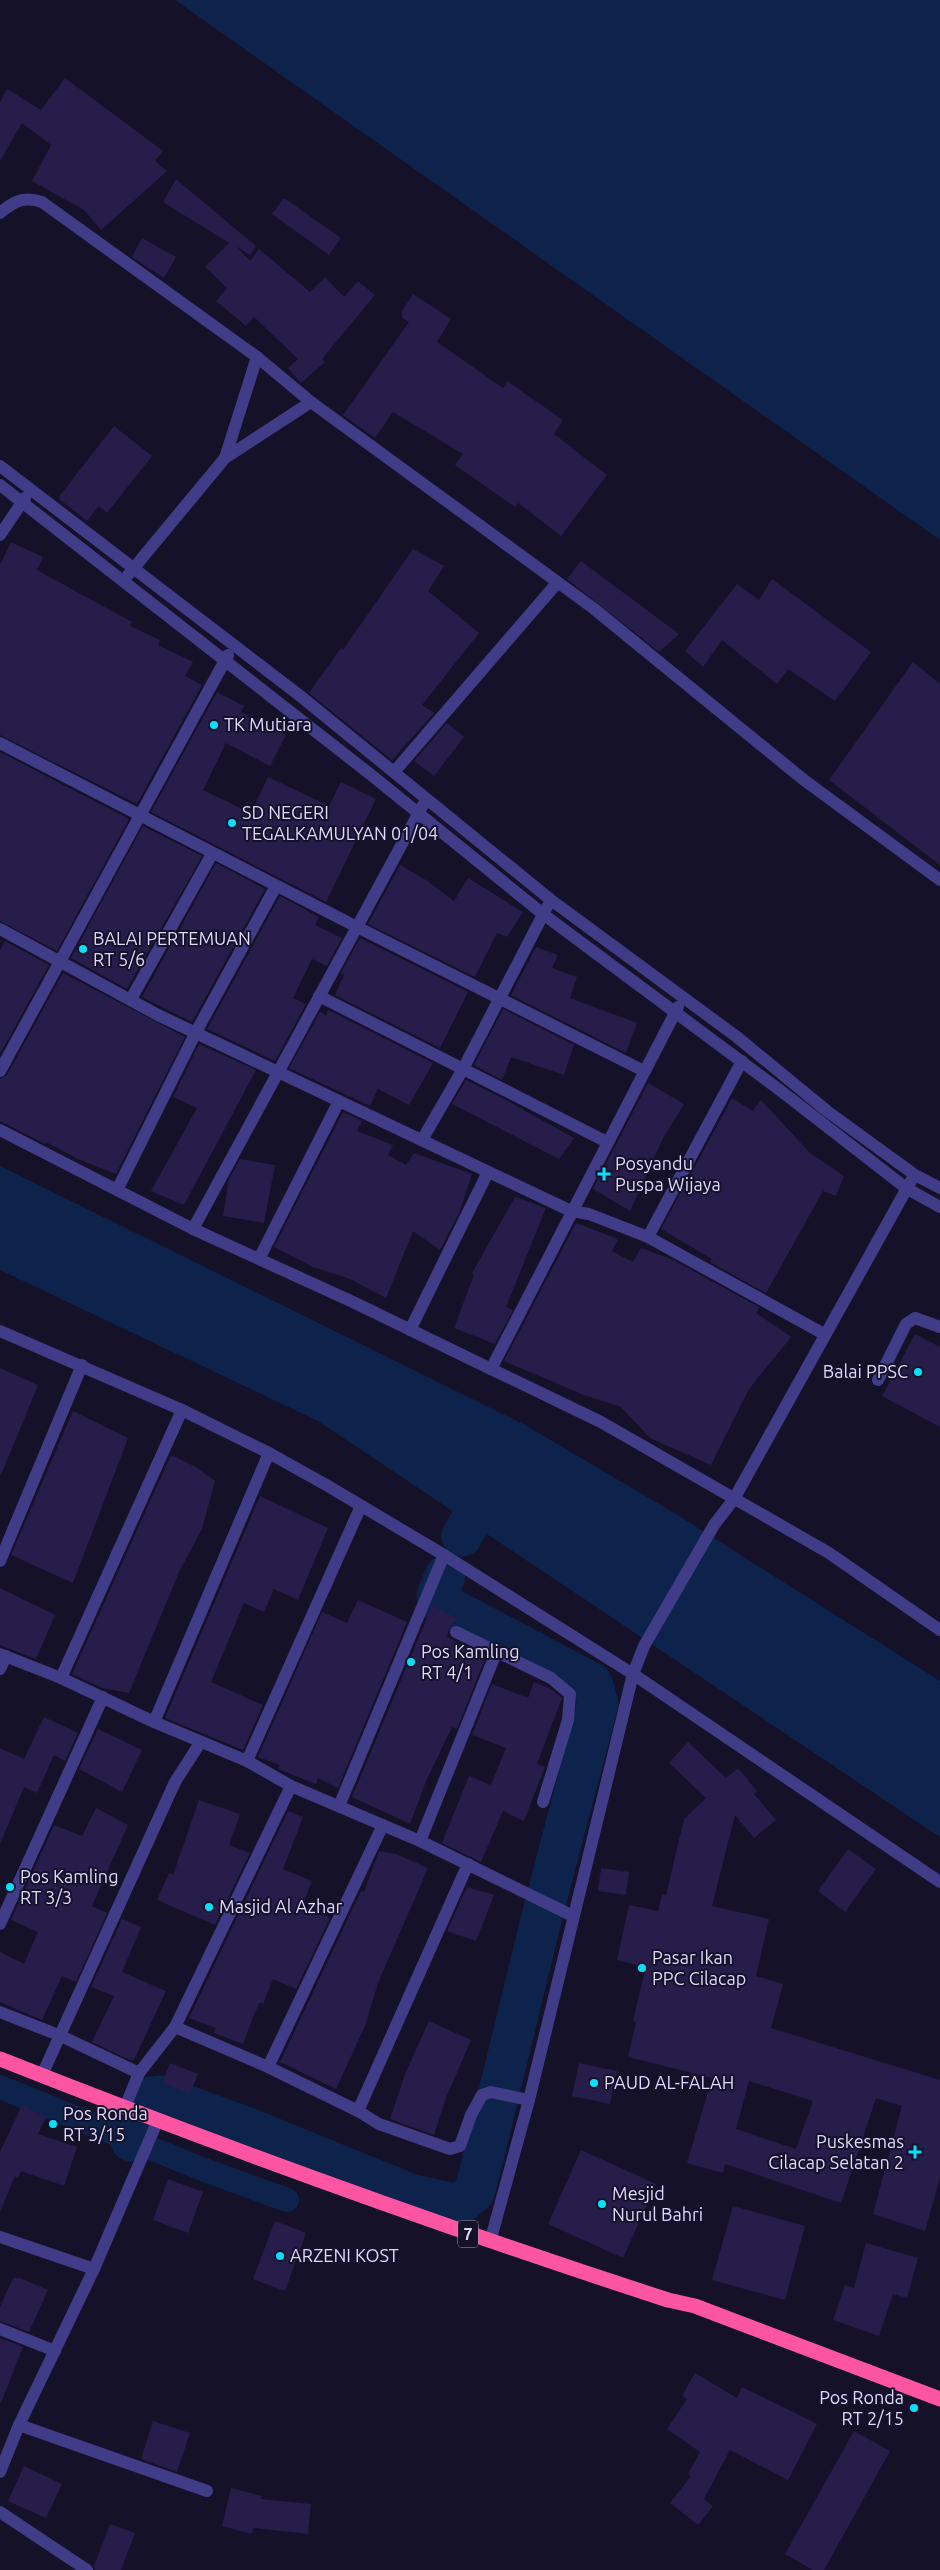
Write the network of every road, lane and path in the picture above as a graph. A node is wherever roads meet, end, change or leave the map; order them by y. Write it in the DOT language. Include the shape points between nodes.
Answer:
graph roads {
  1 [pos="0,213"];
  2 [pos="257,357"];
  3 [pos="311,402"];
  4 [pos="225,458"];
  5 [pos="0,466"];
  6 [pos="0,486"];
  7 [pos="31,491"];
  8 [pos="20,503"];
  9 [pos="0,535"];
  10 [pos="133,568"];
  11 [pos="124,580"];
  12 [pos="558,583"];
  13 [pos="233,646"];
  14 [pos="224,661"];
  15 [pos="0,743"];
  16 [pos="394,772"];
  17 [pos="428,800"];
  18 [pos="418,812"];
  19 [pos="141,817"];
  20 [pos="212,854"];
  21 [pos="940,880"];
  22 [pos="276,886"];
  23 [pos="551,900"];
  24 [pos="543,914"];
  25 [pos="357,927"];
  26 [pos="0,929"];
  27 [pos="60,961"];
  28 [pos="319,996"];
  29 [pos="499,998"];
  30 [pos="684,999"];
  31 [pos="131,1000"];
  32 [pos="674,1013"];
  33 [pos="196,1032"];
  34 [pos="742,1061"];
  35 [pos="463,1069"];
  36 [pos="0,1071"];
  37 [pos="278,1071"];
  38 [pos="644,1072"];
  39 [pos="785,1078"];
  40 [pos="781,1090"];
  41 [pos="339,1101"];
  42 [pos="0,1130"];
  43 [pos="422,1140"];
  44 [pos="607,1142"];
  45 [pos="488,1172"];
  46 [pos="915,1175"];
  47 [pos="906,1188"];
  48 [pos="940,1188"];
  49 [pos="117,1190"];
  50 [pos="940,1207"];
  51 [pos="571,1211"];
  52 [pos="193,1229"];
  53 [pos="648,1237"];
  54 [pos="259,1259"];
  55 [pos="940,1326"];
  56 [pos="410,1330"];
  57 [pos="0,1331"];
  58 [pos="824,1334"];
  59 [pos="82,1365"];
  60 [pos="491,1369"];
  61 [pos="878,1380"];
  62 [pos="182,1410"];
  63 [pos="269,1453"];
  64 [pos="734,1499"];
  65 [pos="361,1506"];
  66 [pos="444,1556"];
  67 [pos="0,1561"];
  68 [pos="940,1630"];
  69 [pos="456,1632"];
  70 [pos="496,1653"];
  71 [pos="3,1655"];
  72 [pos="0,1669"];
  73 [pos="633,1674"];
  74 [pos="61,1678"];
  75 [pos="103,1698"];
  76 [pos="154,1722"];
  77 [pos="200,1743"];
  78 [pos="246,1762"];
  79 [pos="291,1786"];
  80 [pos="543,1802"];
  81 [pos="338,1806"];
  82 [pos="382,1825"];
  83 [pos="420,1841"];
  84 [pos="468,1864"];
  85 [pos="940,1882"];
  86 [pos="573,1916"];
  87 [pos="0,1924"];
  88 [pos="0,2012"];
  89 [pos="175,2027"];
  90 [pos="62,2036"];
  91 [pos="0,2059"];
  92 [pos="268,2067"];
  93 [pos="139,2073"];
  94 [pos="42,2076"];
  95 [pos="529,2100"];
  96 [pos="125,2107"];
  97 [pos="358,2112"];
  98 [pos="158,2120"];
  99 [pos="0,2237"];
  100 [pos="490,2242"];
  101 [pos="94,2269"];
  102 [pos="0,2329"];
  103 [pos="55,2352"];
  104 [pos="940,2399"];
  105 [pos="19,2425"];
  106 [pos="0,2472"];
  107 [pos="207,2491"];
  108 [pos="0,2512"];
  109 [pos="87,2570"];
  1 -- 2 [label="street" via="14,201 29,198 42,202"];
  2 -- 3 [label="street"];
  2 -- 4 [label="street"];
  3 -- 4 [label="street"];
  3 -- 12 [label="street"];
  4 -- 10 [label="street"];
  5 -- 7 [label="street"];
  6 -- 8 [label="street"];
  7 -- 8 [label="street"];
  7 -- 10 [label="street"];
  8 -- 9 [label="street"];
  8 -- 11 [label="street"];
  10 -- 11 [label="street"];
  10 -- 13 [label="street"];
  11 -- 14 [label="street"];
  12 -- 16 [label="street"];
  12 -- 21 [label="street" via="804,780"];
  13 -- 14 [label="street"];
  13 -- 16 [label="street"];
  14 -- 18 [label="street"];
  14 -- 19 [label="street"];
  15 -- 19 [label="street"];
  16 -- 17 [label="street"];
  17 -- 18 [label="street"];
  17 -- 23 [label="street"];
  18 -- 24 [label="street"];
  18 -- 25 [label="street"];
  19 -- 20 [label="street"];
  19 -- 27 [label="street"];
  20 -- 22 [label="street"];
  20 -- 31 [label="street"];
  22 -- 25 [label="street"];
  22 -- 33 [label="street"];
  23 -- 24 [label="street"];
  23 -- 30 [label="street"];
  24 -- 29 [label="street"];
  24 -- 32 [label="street"];
  25 -- 28 [label="street"];
  25 -- 29 [label="street"];
  26 -- 27 [label="street"];
  27 -- 31 [label="street"];
  27 -- 36 [label="street"];
  28 -- 35 [label="street"];
  28 -- 37 [label="street"];
  29 -- 35 [label="street"];
  29 -- 38 [label="street"];
  30 -- 32 [label="street"];
  30 -- 39 [label="street"];
  31 -- 33 [label="street"];
  32 -- 34 [label="street"];
  32 -- 38 [label="street"];
  33 -- 37 [label="street"];
  33 -- 49 [label="street"];
  34 -- 40 [label="street"];
  34 -- 53 [label="street"];
  35 -- 43 [label="street"];
  35 -- 44 [label="street"];
  37 -- 41 [label="street"];
  37 -- 52 [label="street"];
  38 -- 44 [label="street"];
  39 -- 40 [label="street"];
  39 -- 46 [label="street"];
  40 -- 47 [label="street"];
  41 -- 43 [label="street"];
  41 -- 54 [label="street"];
  42 -- 49 [label="street"];
  43 -- 45 [label="street"];
  44 -- 51 [label="street"];
  45 -- 51 [label="street"];
  45 -- 56 [label="street"];
  46 -- 47 [label="street"];
  46 -- 48 [label="street"];
  47 -- 50 [label="street"];
  47 -- 58 [label="street"];
  49 -- 52 [label="street"];
  51 -- 53 [label="street" via="589,1214"];
  51 -- 60 [label="street"];
  52 -- 54 [label="street"];
  53 -- 58 [label="street"];
  54 -- 56 [label="street"];
  55 -- 61 [label="street" via="915,1318 906,1324"];
  56 -- 60 [label="street"];
  57 -- 59 [label="street"];
  58 -- 64 [label="street"];
  59 -- 62 [label="street"];
  59 -- 67 [label="street"];
  60 -- 64 [label="street" via="601,1422"];
  62 -- 63 [label="street"];
  62 -- 74 [label="street"];
  63 -- 65 [label="street"];
  63 -- 76 [label="street"];
  64 -- 68 [label="street" via="829,1553"];
  64 -- 73 [label="street" via="714,1525 644,1646"];
  65 -- 66 [label="street"];
  65 -- 78 [label="street"];
  66 -- 73 [label="street"];
  66 -- 81 [label="street"];
  69 -- 70 [label="street"];
  70 -- 80 [label="street" via="551,1678 570,1694 568,1720"];
  70 -- 83 [label="street"];
  71 -- 72 [label="street"];
  71 -- 74 [label="street"];
  73 -- 85 [label="street"];
  73 -- 86 [label="street"];
  74 -- 75 [label="street"];
  75 -- 76 [label="street"];
  75 -- 87 [label="street"];
  76 -- 77 [label="street"];
  77 -- 78 [label="street"];
  77 -- 90 [label="street" via="175,1782"];
  78 -- 79 [label="street"];
  79 -- 81 [label="street"];
  79 -- 89 [label="street"];
  81 -- 82 [label="street"];
  82 -- 83 [label="street"];
  82 -- 92 [label="street"];
  83 -- 84 [label="street"];
  84 -- 86 [label="street"];
  84 -- 97 [label="street"];
  86 -- 95 [label="street"];
  88 -- 90 [label="street"];
  89 -- 92 [label="street"];
  89 -- 93 [label="street"];
  90 -- 93 [label="street"];
  90 -- 94 [label="street"];
  91 -- 94 [label="highway, 7"];
  92 -- 97 [label="street"];
  93 -- 96 [label="street"];
  94 -- 96 [label="highway, 7"];
  95 -- 97 [label="street" via="491,2092 482,2095 456,2149 416,2138"];
  95 -- 100 [label="street"];
  96 -- 98 [label="highway, 7"];
  98 -- 100 [label="highway, 7"];
  98 -- 101 [label="street"];
  99 -- 101 [label="street"];
  100 -- 104 [label="highway, 7" via="695,2306"];
  101 -- 103 [label="street"];
  102 -- 103 [label="street"];
  103 -- 105 [label="street"];
  105 -- 106 [label="street"];
  105 -- 107 [label="street"];
  108 -- 109 [label="street"];
}
